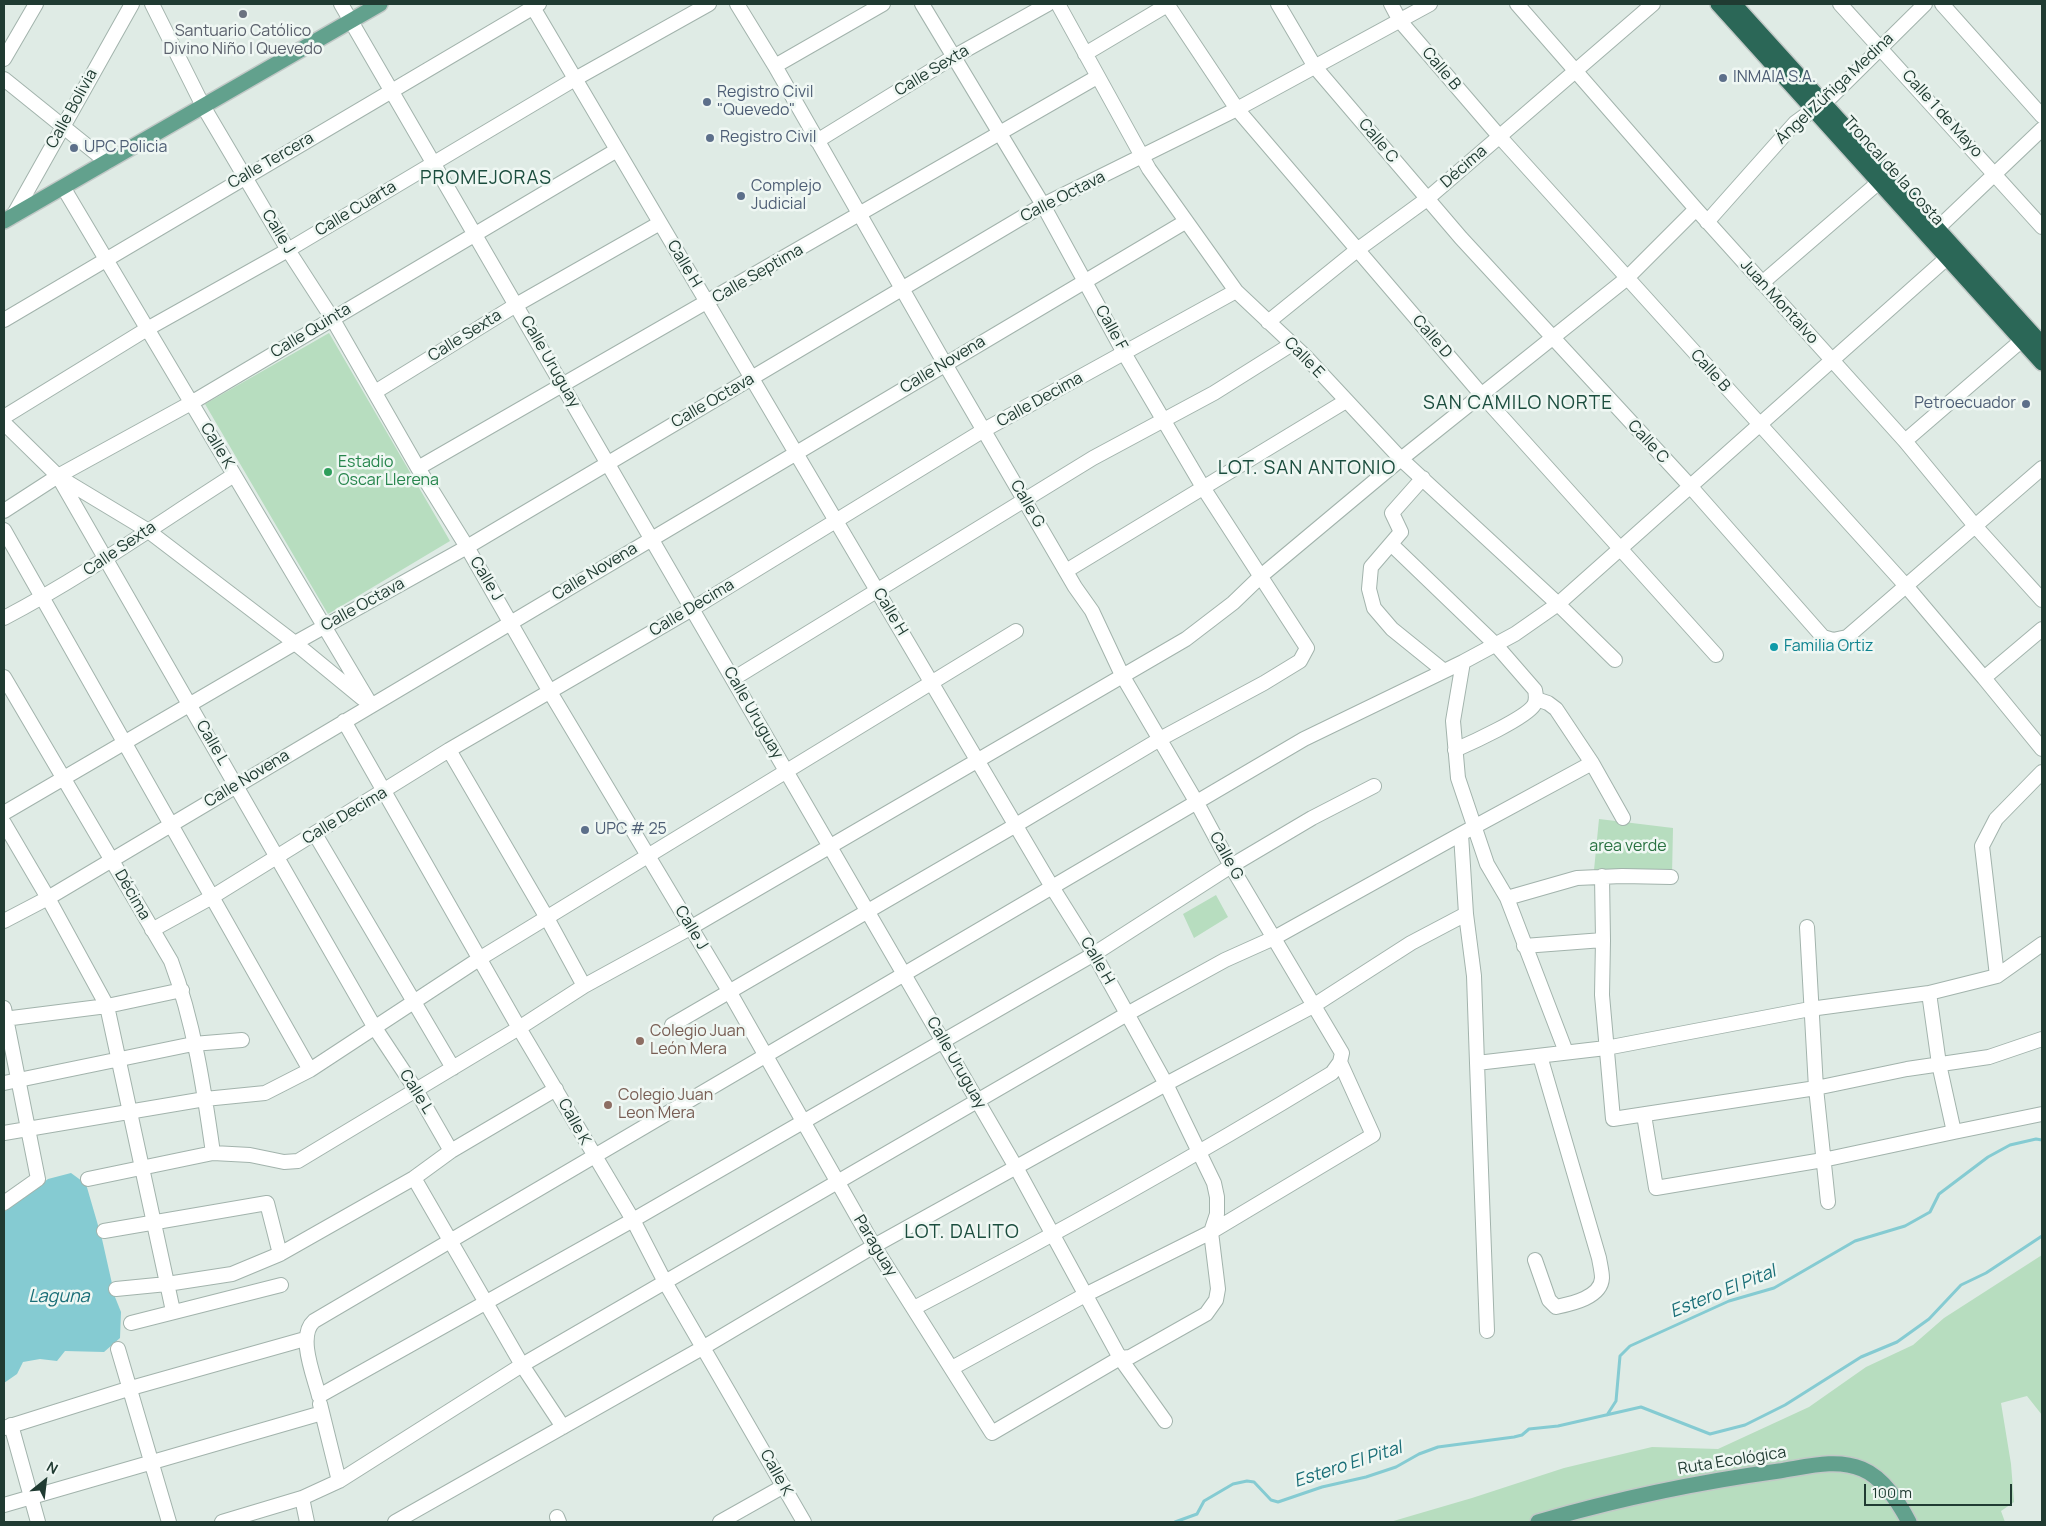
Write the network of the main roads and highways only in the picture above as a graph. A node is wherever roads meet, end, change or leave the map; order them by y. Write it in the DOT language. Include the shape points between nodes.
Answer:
graph roads {
  1 [pos="380,4"];
  2 [pos="1718,4"];
  3 [pos="1734,4"];
  4 [pos="1818,105"];
  5 [pos="9,218"];
  6 [pos="2027,335"];
  7 [pos="2042,344"];
  8 [pos="2042,363"];
  9 [pos="1538,1522"];
  10 [pos="1908,1522"];
  1 -- 5 [label="main road"];
  2 -- 4 [label="highway, Troncal de la Costa"];
  3 -- 4 [label="highway, Troncal de la Costa"];
  4 -- 6 [label="highway, Troncal de la Costa" via="1938,228"];
  4 -- 6 [label="highway, Troncal de la Costa" via="1879,182 1948,257"];
  6 -- 7 [label="highway, Troncal de la Costa"];
  6 -- 8 [label="highway, Troncal de la Costa"];
  9 -- 10 [label="main road, Ruta Ecológica" via="1601,1503 1818,1464 1862,1469 1878,1480 1894,1498"];
}
